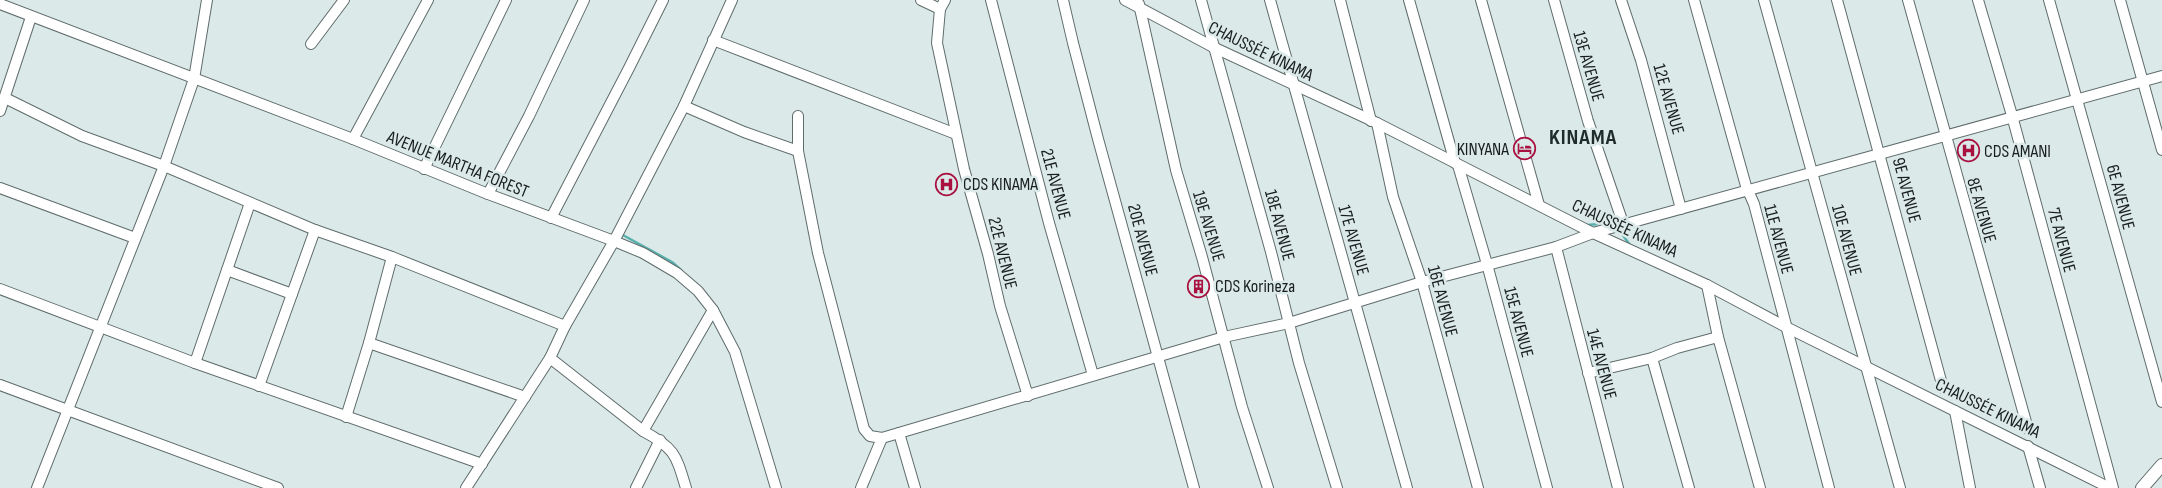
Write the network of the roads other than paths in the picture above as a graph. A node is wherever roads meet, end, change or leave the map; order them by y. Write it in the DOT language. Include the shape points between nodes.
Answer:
graph roads {
  1 [pos="207,0"];
  2 [pos="344,0"];
  3 [pos="428,0"];
  4 [pos="506,0"];
  5 [pos="584,0"];
  6 [pos="662,0"];
  7 [pos="732,0"];
  8 [pos="920,0"];
  9 [pos="991,0"];
  10 [pos="1063,0"];
  11 [pos="1125,0"];
  12 [pos="1201,0"];
  13 [pos="1270,0"];
  14 [pos="1340,0"];
  15 [pos="1409,0"];
  16 [pos="1480,0"];
  17 [pos="1554,0"];
  18 [pos="1621,0"];
  19 [pos="1694,0"];
  20 [pos="1764,0"];
  21 [pos="1838,0"];
  22 [pos="1908,0"];
  23 [pos="1978,0"];
  24 [pos="2050,0"];
  25 [pos="2120,0"];
  26 [pos="1138,3"];
  27 [pos="0,4"];
  28 [pos="943,5"];
  29 [pos="31,17"];
  30 [pos="714,40"];
  31 [pos="311,44"];
  32 [pos="1215,48"];
  33 [pos="2162,76"];
  34 [pos="194,79"];
  35 [pos="2142,79"];
  36 [pos="1295,85"];
  37 [pos="2076,97"];
  38 [pos="5,98"];
  39 [pos="684,106"];
  40 [pos="0,111"];
  41 [pos="2012,115"];
  42 [pos="798,116"];
  43 [pos="1374,122"];
  44 [pos="956,134"];
  45 [pos="1944,134"];
  46 [pos="353,139"];
  47 [pos="2162,150"];
  48 [pos="798,151"];
  49 [pos="1880,151"];
  50 [pos="1457,164"];
  51 [pos="164,166"];
  52 [pos="424,169"];
  53 [pos="1812,171"];
  54 [pos="0,188"];
  55 [pos="1747,188"];
  56 [pos="488,194"];
  57 [pos="250,203"];
  58 [pos="1539,205"];
  59 [pos="1681,207"];
  60 [pos="551,218"];
  61 [pos="1622,223"];
  62 [pos="315,230"];
  63 [pos="1593,233"];
  64 [pos="135,238"];
  65 [pos="614,241"];
  66 [pos="1556,247"];
  67 [pos="392,257"];
  68 [pos="1487,264"];
  69 [pos="227,270"];
  70 [pos="1422,282"];
  71 [pos="1706,285"];
  72 [pos="0,289"];
  73 [pos="292,294"];
  74 [pos="1355,302"];
  75 [pos="713,310"];
  76 [pos="1289,322"];
  77 [pos="565,326"];
  78 [pos="1786,327"];
  79 [pos="100,328"];
  80 [pos="1224,337"];
  81 [pos="1718,337"];
  82 [pos="369,343"];
  83 [pos="1158,357"];
  84 [pos="550,358"];
  85 [pos="1652,358"];
  86 [pos="195,363"];
  87 [pos="1865,365"];
  88 [pos="1588,373"];
  89 [pos="1093,376"];
  90 [pos="0,385"];
  91 [pos="259,386"];
  92 [pos="1943,388"];
  93 [pos="1028,396"];
  94 [pos="525,397"];
  95 [pos="2162,402"];
  96 [pos="67,411"];
  97 [pos="1955,411"];
  98 [pos="346,417"];
  99 [pos="2028,429"];
  100 [pos="643,431"];
  101 [pos="900,433"];
  102 [pos="882,438"];
  103 [pos="660,440"];
  104 [pos="2028,446"];
  105 [pos="482,464"];
  106 [pos="2162,465"];
  107 [pos="472,479"];
  108 [pos="37,488"];
  109 [pos="278,488"];
  110 [pos="466,488"];
  111 [pos="480,488"];
  112 [pos="636,488"];
  113 [pos="686,488"];
  114 [pos="776,488"];
  115 [pos="861,488"];
  116 [pos="915,488"];
  117 [pos="1194,488"];
  118 [pos="1268,488"];
  119 [pos="1337,488"];
  120 [pos="1407,488"];
  121 [pos="1478,488"];
  122 [pos="1547,488"];
  123 [pos="1618,488"];
  124 [pos="1689,488"];
  125 [pos="1760,488"];
  126 [pos="1830,488"];
  127 [pos="1900,488"];
  128 [pos="1970,488"];
  129 [pos="2040,488"];
  130 [pos="2111,488"];
  131 [pos="2142,488"];
  1 -- 34 [label="street"];
  2 -- 31 [label="street"];
  3 -- 46 [label="street"];
  4 -- 52 [label="street"];
  5 -- 56 [label="street"];
  6 -- 60 [label="street"];
  7 -- 30 [label="street"];
  8 -- 28 [label="street"];
  9 -- 89 [label="street, 21E AVENUE"];
  10 -- 83 [label="street, 20E AVENUE"];
  11 -- 26 [label="street, CHAUSSÉE KINAMA"];
  12 -- 32 [label="street, 18E AVENUE"];
  13 -- 36 [label="street, 17E AVENUE"];
  14 -- 43 [label="street, 16E AVENUE"];
  15 -- 50 [label="street, 15E AVENUE"];
  16 -- 58 [label="street"];
  17 -- 61 [label="street, 13E AVENUE" via="1588,121"];
  18 -- 59 [label="street, 12E AVENUE"];
  19 -- 55 [label="street, 11E AVENUE"];
  20 -- 53 [label="street, 10E AVENUE"];
  21 -- 49 [label="street, 9E AVENUE"];
  22 -- 45 [label="street, 8E AVENUE"];
  23 -- 41 [label="street, 7E AVENUE"];
  24 -- 37 [label="street, 6E AVENUE"];
  25 -- 35 [label="street"];
  26 -- 32 [label="street, CHAUSSÉE KINAMA"];
  26 -- 80 [label="street, 19E AVENUE" via="1176,170"];
  27 -- 29 [label="street, AVENUE MARTHA FOREST"];
  28 -- 44 [label="street, 22E AVENUE" via="937,43"];
  29 -- 34 [label="street, AVENUE MARTHA FOREST"];
  29 -- 38 [label="street"];
  30 -- 39 [label="street"];
  30 -- 44 [label="street"];
  32 -- 36 [label="street, CHAUSSÉE KINAMA"];
  32 -- 76 [label="street, 18E AVENUE"];
  33 -- 35 [label="street"];
  34 -- 46 [label="street, AVENUE MARTHA FOREST"];
  34 -- 51 [label="street"];
  35 -- 37 [label="street"];
  35 -- 47 [label="street"];
  36 -- 43 [label="street, CHAUSSÉE KINAMA"];
  36 -- 74 [label="street, 17E AVENUE"];
  37 -- 41 [label="street"];
  37 -- 95 [label="street, 6E AVENUE"];
  38 -- 40 [label="street"];
  38 -- 51 [label="street" via="82,136"];
  39 -- 48 [label="street"];
  39 -- 65 [label="street"];
  41 -- 45 [label="street"];
  41 -- 130 [label="street, 7E AVENUE"];
  42 -- 48 [label="street"];
  43 -- 50 [label="street, CHAUSSÉE KINAMA"];
  43 -- 70 [label="street, 16E AVENUE"];
  44 -- 93 [label="street, 22E AVENUE" via="1000,306"];
  45 -- 49 [label="street"];
  45 -- 99 [label="street, 8E AVENUE"];
  46 -- 52 [label="street, AVENUE MARTHA FOREST"];
  48 -- 102 [label="street" via="825,284 864,429 870,436"];
  49 -- 53 [label="street"];
  49 -- 92 [label="street, 9E AVENUE"];
  50 -- 58 [label="street, CHAUSSÉE KINAMA"];
  50 -- 68 [label="street, 15E AVENUE"];
  51 -- 57 [label="street"];
  51 -- 64 [label="street"];
  52 -- 56 [label="street, AVENUE MARTHA FOREST"];
  53 -- 55 [label="street"];
  53 -- 87 [label="street, 10E AVENUE"];
  54 -- 64 [label="street"];
  55 -- 59 [label="street"];
  55 -- 78 [label="street, 11E AVENUE"];
  56 -- 60 [label="street, AVENUE MARTHA FOREST"];
  57 -- 62 [label="street"];
  57 -- 69 [label="street"];
  58 -- 63 [label="street, CHAUSSÉE KINAMA"];
  59 -- 61 [label="street"];
  60 -- 65 [label="street, AVENUE MARTHA FOREST"];
  61 -- 63 [label="street"];
  62 -- 67 [label="street"];
  62 -- 73 [label="street"];
  63 -- 66 [label="street"];
  63 -- 71 [label="street, CHAUSSÉE KINAMA"];
  64 -- 79 [label="street"];
  65 -- 75 [label="street, AVENUE MARTHA FOREST" via="677,273"];
  65 -- 77 [label="street"];
  66 -- 68 [label="street"];
  66 -- 88 [label="street, 14E AVENUE"];
  67 -- 77 [label="street"];
  67 -- 82 [label="street"];
  68 -- 70 [label="street"];
  68 -- 122 [label="street, 15E AVENUE"];
  69 -- 73 [label="street"];
  69 -- 86 [label="street"];
  70 -- 74 [label="street"];
  70 -- 121 [label="street, 16E AVENUE"];
  71 -- 78 [label="street, CHAUSSÉE KINAMA"];
  71 -- 81 [label="street"];
  72 -- 79 [label="street"];
  73 -- 91 [label="street"];
  74 -- 76 [label="street"];
  74 -- 120 [label="street, 17E AVENUE"];
  75 -- 100 [label="street"];
  75 -- 114 [label="street, AVENUE MARTHA FOREST" via="735,352"];
  76 -- 80 [label="street"];
  76 -- 119 [label="street, 18E AVENUE"];
  77 -- 84 [label="street"];
  78 -- 87 [label="street, CHAUSSÉE KINAMA"];
  78 -- 126 [label="street, 11E AVENUE"];
  79 -- 86 [label="street"];
  79 -- 96 [label="street"];
  80 -- 83 [label="street"];
  80 -- 118 [label="street, 19E AVENUE" via="1235,385"];
  81 -- 85 [label="street"];
  81 -- 125 [label="street"];
  82 -- 94 [label="street"];
  82 -- 98 [label="street"];
  83 -- 89 [label="street"];
  83 -- 117 [label="street, 20E AVENUE"];
  84 -- 94 [label="street"];
  84 -- 100 [label="street"];
  85 -- 88 [label="street"];
  85 -- 124 [label="street"];
  86 -- 91 [label="street"];
  87 -- 97 [label="street, CHAUSSÉE KINAMA"];
  87 -- 127 [label="street, 10E AVENUE"];
  88 -- 123 [label="street, 14E AVENUE"];
  89 -- 93 [label="street"];
  90 -- 96 [label="street"];
  91 -- 98 [label="street"];
  93 -- 101 [label="street"];
  94 -- 105 [label="street"];
  96 -- 108 [label="street"];
  96 -- 109 [label="street"];
  97 -- 104 [label="street, CHAUSSÉE KINAMA"];
  97 -- 128 [label="street"];
  98 -- 105 [label="street"];
  100 -- 103 [label="street"];
  101 -- 102 [label="street"];
  101 -- 116 [label="street"];
  102 -- 115 [label="street"];
  103 -- 112 [label="street"];
  103 -- 113 [label="street" via="677,459"];
  104 -- 129 [label="street"];
  104 -- 130 [label="street, CHAUSSÉE KINAMA"];
  105 -- 107 [label="street"];
  106 -- 131 [label="main road"];
  107 -- 110 [label="street"];
  107 -- 111 [label="street"];
}
